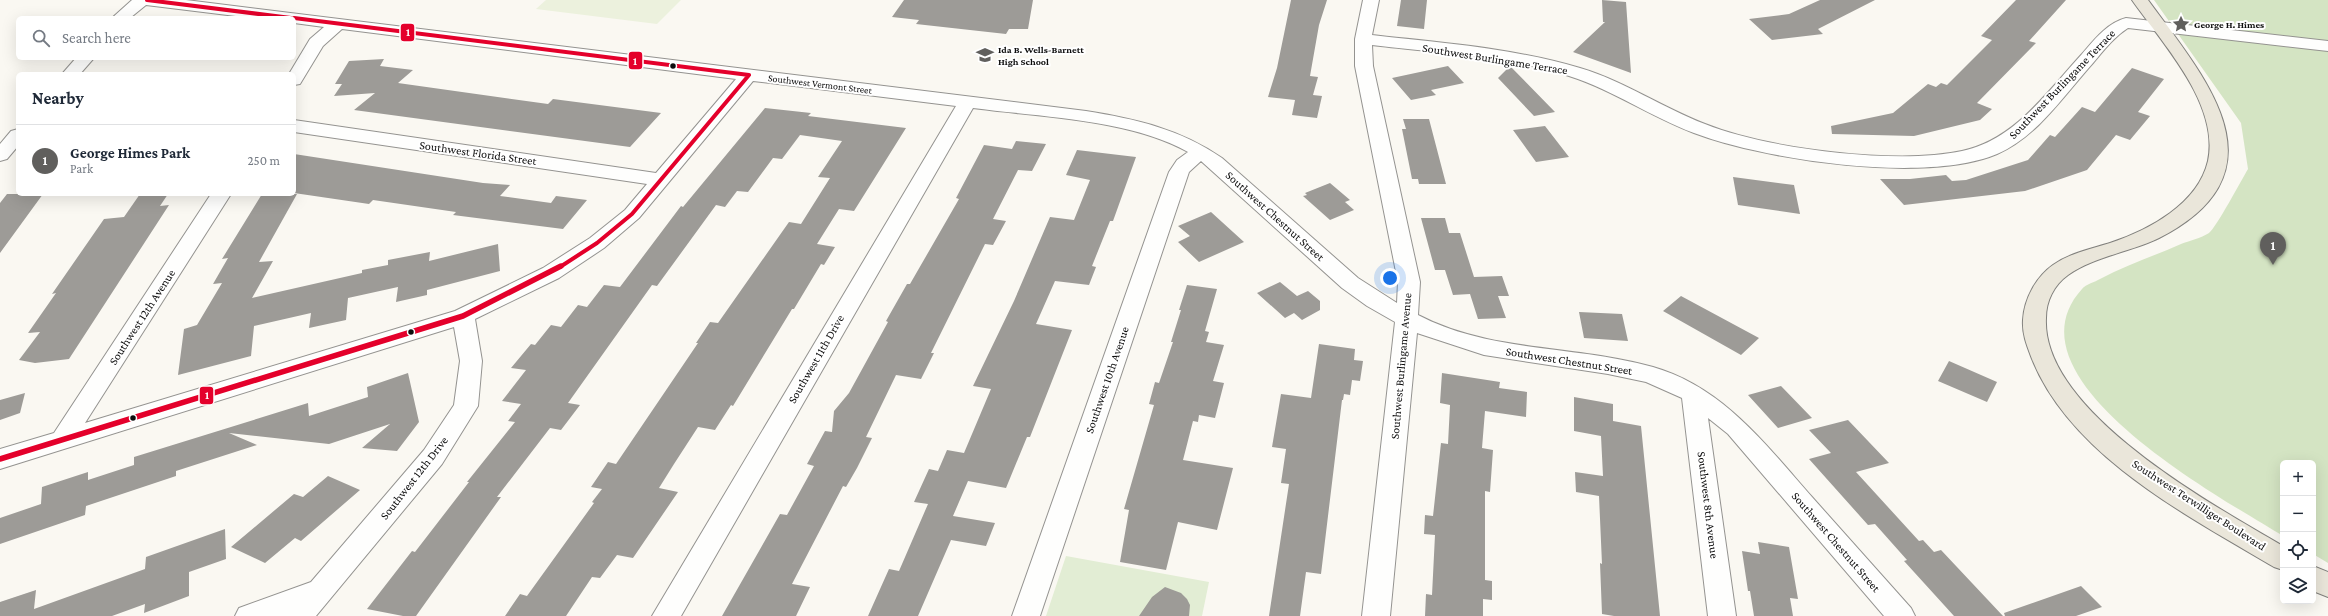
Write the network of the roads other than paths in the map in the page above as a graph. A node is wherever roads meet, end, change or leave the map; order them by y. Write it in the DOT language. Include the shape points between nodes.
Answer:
graph roads {
  1 [pos="142,0"];
  2 [pos="147,0"];
  3 [pos="1371,0"];
  4 [pos="2140,0"];
  5 [pos="122,16"];
  6 [pos="281,16"];
  7 [pos="296,18"];
  8 [pos="339,23"];
  9 [pos="2158,27"];
  10 [pos="1363,39"];
  11 [pos="2328,46"];
  12 [pos="83,60"];
  13 [pos="73,72"];
  14 [pos="749,75"];
  15 [pos="296,77"];
  16 [pos="967,103"];
  17 [pos="296,126"];
  18 [pos="16,136"];
  19 [pos="1201,152"];
  20 [pos="0,155"];
  21 [pos="662,180"];
  22 [pos="220,196"];
  23 [pos="463,316"];
  24 [pos="1406,318"];
  25 [pos="1693,393"];
  26 [pos="62,440"];
  27 [pos="0,459"];
  28 [pos="2280,557"];
  29 [pos="2316,579"];
  30 [pos="2328,586"];
  31 [pos="319,591"];
  32 [pos="249,616"];
  33 [pos="299,616"];
  34 [pos="666,616"];
  35 [pos="1026,616"];
  36 [pos="1376,616"];
  37 [pos="1722,616"];
  38 [pos="1901,616"];
  1 -- 5 [label="street"];
  2 -- 6 [label="street, Southwest Vermont Street"];
  3 -- 10 [label="street, Southwest Burlingame Avenue"];
  4 -- 9 [label="main road, Southwest Terwilliger Boulevard"];
  7 -- 8 [label="street, Southwest Vermont Street"];
  8 -- 14 [label="street, Southwest Vermont Street"];
  8 -- 15 [label="street" via="320,39"];
  9 -- 10 [label="street, Southwest Burlingame Terrace" via="2124,23 2094,50 2024,127 2008,141 1973,156 1936,160 1823,156 1756,145 1698,128 1608,84 1557,67"];
  9 -- 11 [label="street"];
  9 -- 28 [label="main road, Southwest Terwilliger Boulevard" via="2196,79 2213,113 2218,141 2218,160 2210,181 2201,195 2164,226 2125,245 2082,259 2053,276 2041,291 2038,300 2035,334 2052,377 2104,440 2169,488"];
  10 -- 24 [label="street, Southwest Burlingame Avenue" via="1364,66 1409,282"];
  12 -- 13 [label="street"];
  14 -- 16 [label="street, Southwest Vermont Street"];
  14 -- 21 [label="street"];
  16 -- 19 [label="street, Southwest Vermont Street" via="1133,124 1163,132"];
  16 -- 34 [label="street, Southwest 11th Drive"];
  17 -- 21 [label="street, Southwest Florida Street"];
  18 -- 20 [label="street"];
  19 -- 24 [label="street, Southwest Chestnut Street" via="1350,283 1375,301"];
  19 -- 35 [label="street, Southwest 10th Avenue" via="1184,164 1179,172"];
  21 -- 23 [label="street" via="632,214 596,243 551,273"];
  22 -- 26 [label="street, Southwest 12th Avenue"];
  23 -- 26 [label="street"];
  23 -- 31 [label="street, Southwest 12th Drive" via="471,361 466,406 433,457"];
  24 -- 25 [label="street, Southwest Chestnut Street" via="1443,335 1484,347 1651,375"];
  24 -- 36 [label="street, Southwest Burlingame Avenue"];
  25 -- 37 [label="street, Southwest 8th Avenue"];
  25 -- 38 [label="street, Southwest Chestnut Street" via="1737,428"];
  26 -- 27 [label="street"];
  29 -- 30 [label="main road"];
  31 -- 32 [label="street"];
  31 -- 33 [label="street, Southwest 12th Drive"];
}
